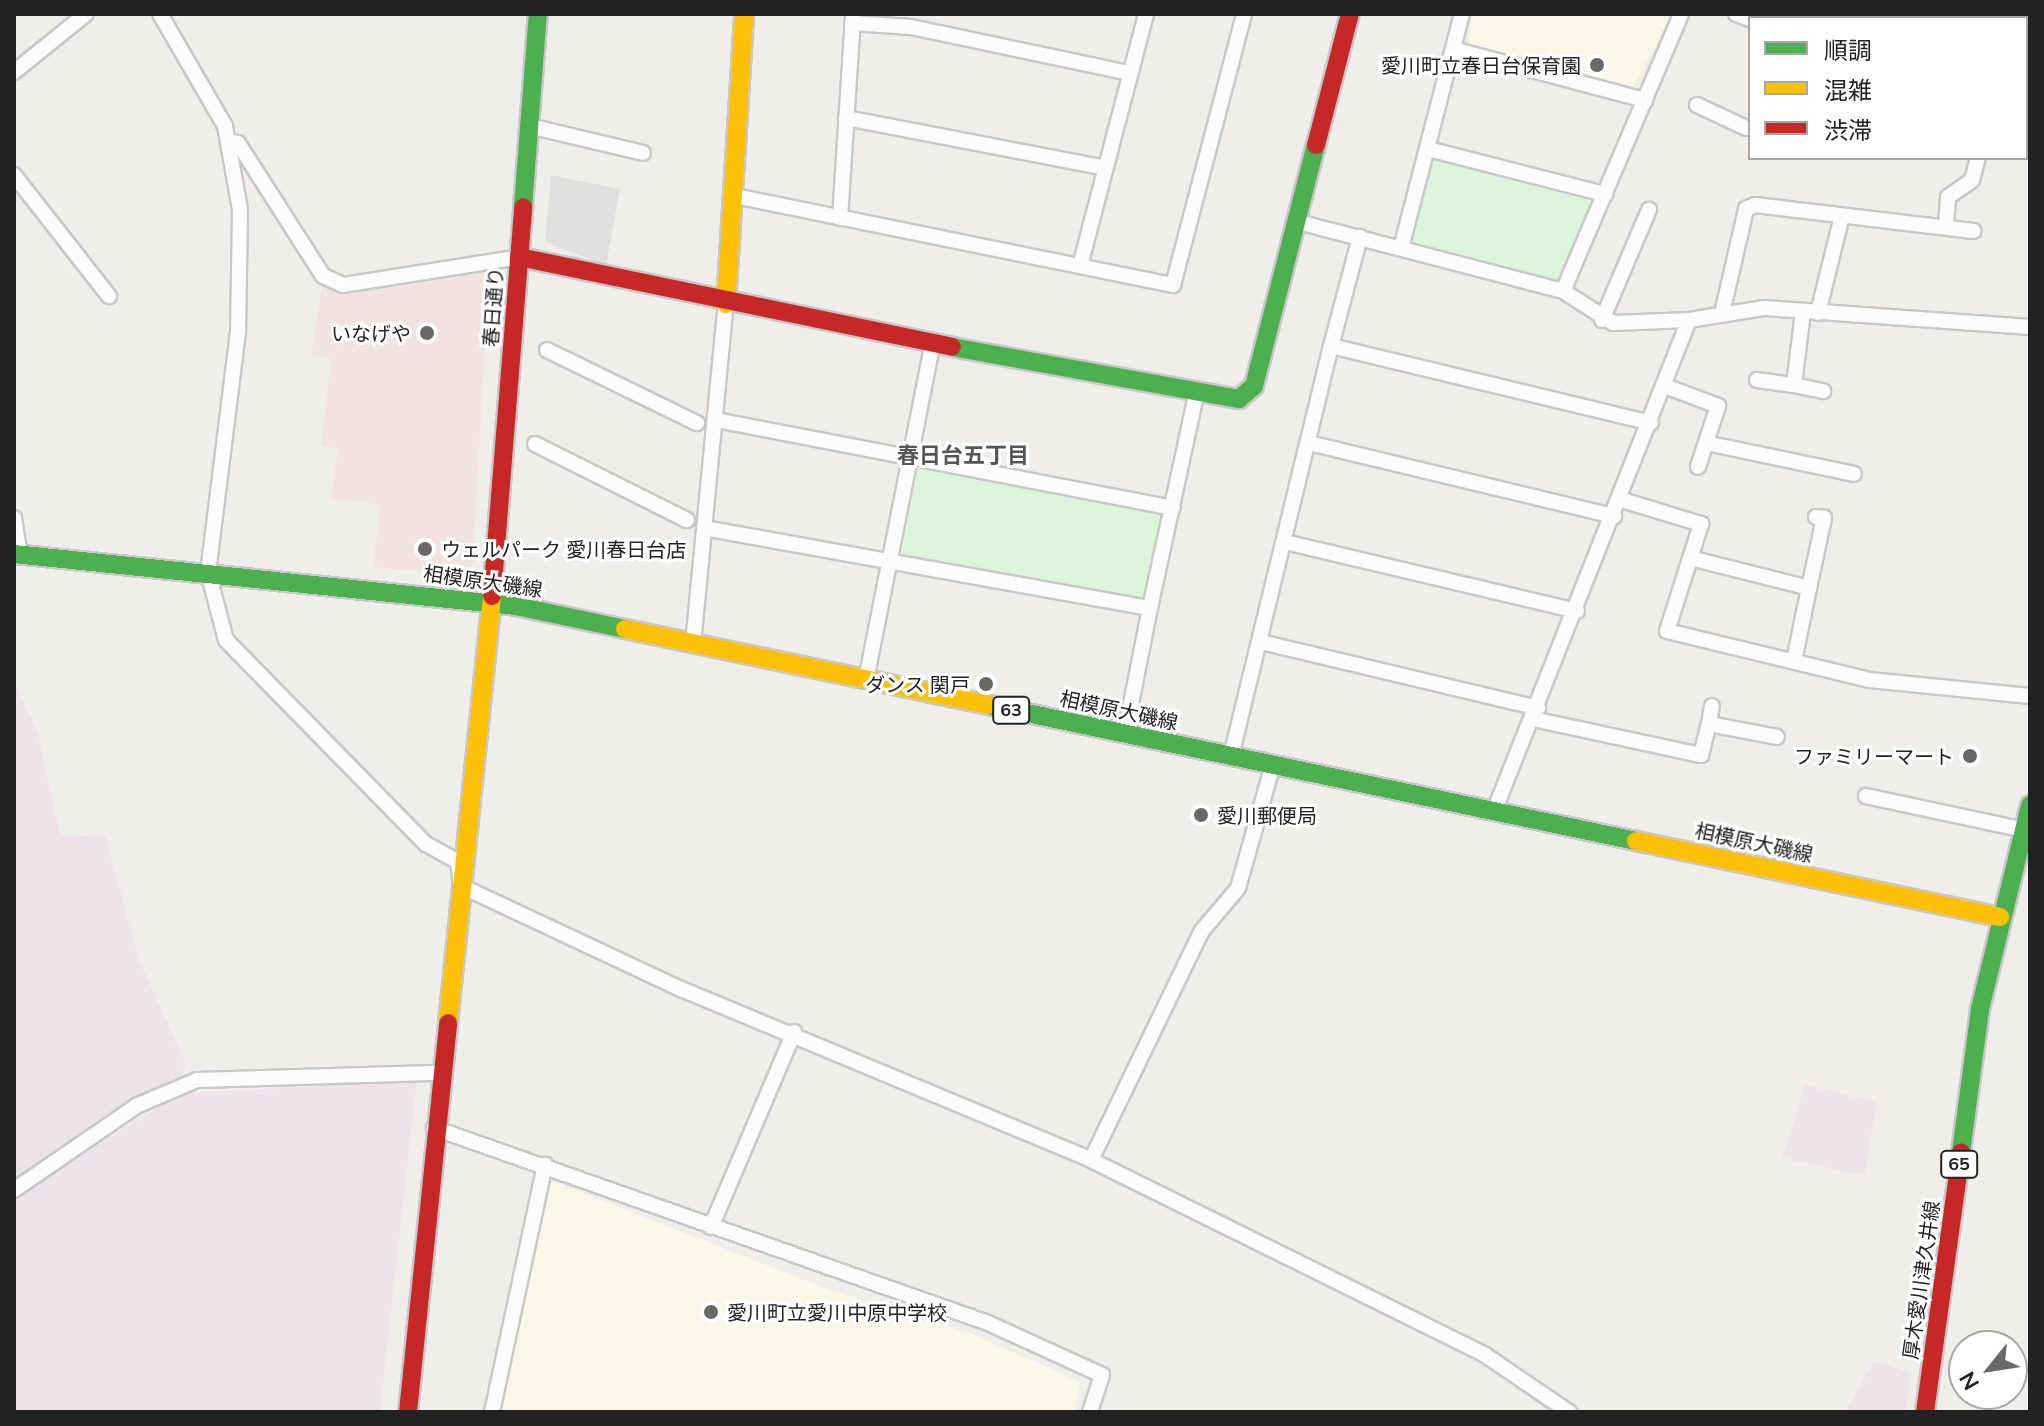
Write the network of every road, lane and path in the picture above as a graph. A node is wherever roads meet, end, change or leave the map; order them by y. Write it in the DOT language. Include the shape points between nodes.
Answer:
graph roads {
  1 [pos="86,14"];
  2 [pos="160,14"];
  3 [pos="538,14"];
  4 [pos="744,14"];
  5 [pos="1146,14"];
  6 [pos="1244,14"];
  7 [pos="1350,14"];
  8 [pos="1462,14"];
  9 [pos="1681,14"];
  10 [pos="852,18"];
  11 [pos="1453,49"];
  12 [pos="14,72"];
  13 [pos="1129,73"];
  14 [pos="1645,100"];
  15 [pos="1697,105"];
  16 [pos="846,118"];
  17 [pos="529,126"];
  18 [pos="1746,128"];
  19 [pos="229,141"];
  20 [pos="1428,149"];
  21 [pos="643,153"];
  22 [pos="1977,160"];
  23 [pos="1105,168"];
  24 [pos="14,175"];
  25 [pos="1605,194"];
  26 [pos="735,196"];
  27 [pos="1649,210"];
  28 [pos="1842,216"];
  29 [pos="840,218"];
  30 [pos="1298,222"];
  31 [pos="1946,226"];
  32 [pos="1973,231"];
  33 [pos="1360,237"];
  34 [pos="1401,248"];
  35 [pos="519,257"];
  36 [pos="1080,266"];
  37 [pos="1563,291"];
  38 [pos="109,296"];
  39 [pos="726,304"];
  40 [pos="1723,309"];
  41 [pos="1811,312"];
  42 [pos="1602,320"];
  43 [pos="1689,320"];
  44 [pos="2030,327"];
  45 [pos="932,346"];
  46 [pos="1331,346"];
  47 [pos="547,350"];
  48 [pos="1757,380"];
  49 [pos="1794,385"];
  50 [pos="1665,386"];
  51 [pos="1823,391"];
  52 [pos="1196,396"];
  53 [pos="716,420"];
  54 [pos="697,423"];
  55 [pos="1651,423"];
  56 [pos="1309,443"];
  57 [pos="1706,443"];
  58 [pos="535,444"];
  59 [pos="912,457"];
  60 [pos="1698,467"];
  61 [pos="1854,474"];
  62 [pos="1622,500"];
  63 [pos="1173,508"];
  64 [pos="1614,516"];
  65 [pos="14,518"];
  66 [pos="1823,518"];
  67 [pos="687,520"];
  68 [pos="704,528"];
  69 [pos="1285,542"];
  70 [pos="17,554"];
  71 [pos="1690,558"];
  72 [pos="890,562"];
  73 [pos="208,572"];
  74 [pos="1809,588"];
  75 [pos="491,603"];
  76 [pos="1150,608"];
  77 [pos="1577,611"];
  78 [pos="1261,642"];
  79 [pos="693,644"];
  80 [pos="1794,661"];
  81 [pos="866,680"];
  82 [pos="2030,696"];
  83 [pos="1712,706"];
  84 [pos="1536,714"];
  85 [pos="1709,724"];
  86 [pos="1125,734"];
  87 [pos="1777,737"];
  88 [pos="1231,756"];
  89 [pos="1273,764"];
  90 [pos="1866,796"];
  91 [pos="2030,805"];
  92 [pos="1495,809"];
  93 [pos="2024,830"];
  94 [pos="461,886"];
  95 [pos="2000,917"];
  96 [pos="794,1032"];
  97 [pos="440,1073"];
  98 [pos="434,1128"];
  99 [pos="1091,1160"];
  100 [pos="545,1165"];
  101 [pos="14,1190"];
  102 [pos="711,1227"];
  103 [pos="408,1412"];
  104 [pos="492,1412"];
  105 [pos="1090,1412"];
  106 [pos="1569,1412"];
  107 [pos="1925,1412"];
  1 -- 12 [label="street"];
  2 -- 19 [label="street" via="215,102"];
  3 -- 17 [label="street, 春日通り"];
  4 -- 26 [label="street"];
  5 -- 13 [label="street"];
  6 -- 36 [label="street" via="1173,285"];
  7 -- 30 [label="street"];
  8 -- 11 [label="street"];
  9 -- 14 [label="street"];
  10 -- 13 [label="street"];
  10 -- 16 [label="street"];
  11 -- 14 [label="street"];
  11 -- 20 [label="street"];
  13 -- 23 [label="street"];
  14 -- 25 [label="street"];
  15 -- 18 [label="street"];
  16 -- 23 [label="street"];
  16 -- 29 [label="street"];
  17 -- 21 [label="street"];
  17 -- 35 [label="street, 春日通り"];
  19 -- 35 [label="street" via="238,143 323,276 343,285"];
  19 -- 73 [label="street" via="243,259"];
  20 -- 25 [label="street"];
  20 -- 34 [label="street"];
  22 -- 31 [label="street" via="1972,180 1948,197"];
  23 -- 36 [label="street"];
  24 -- 38 [label="street"];
  25 -- 37 [label="street"];
  26 -- 29 [label="street"];
  26 -- 39 [label="street"];
  27 -- 42 [label="street"];
  28 -- 31 [label="street"];
  28 -- 40 [label="street" via="1746,209"];
  28 -- 41 [label="street"];
  29 -- 36 [label="street"];
  30 -- 33 [label="street"];
  30 -- 52 [label="street" via="1254,386 1229,401"];
  31 -- 32 [label="street"];
  33 -- 34 [label="street"];
  33 -- 46 [label="street"];
  34 -- 37 [label="street"];
  35 -- 39 [label="street"];
  35 -- 75 [label="street, 春日通り"];
  37 -- 42 [label="street"];
  39 -- 45 [label="street"];
  39 -- 53 [label="street"];
  40 -- 41 [label="street"];
  40 -- 43 [label="street"];
  41 -- 44 [label="street"];
  41 -- 49 [label="street"];
  42 -- 43 [label="street"];
  43 -- 50 [label="street"];
  45 -- 52 [label="street"];
  45 -- 59 [label="street"];
  46 -- 55 [label="street"];
  46 -- 56 [label="street"];
  47 -- 54 [label="street"];
  48 -- 49 [label="street"];
  49 -- 51 [label="street"];
  50 -- 55 [label="street"];
  50 -- 57 [label="street" via="1718,406"];
  52 -- 63 [label="street"];
  53 -- 59 [label="street"];
  53 -- 68 [label="street"];
  55 -- 62 [label="street"];
  56 -- 64 [label="street"];
  56 -- 69 [label="street"];
  57 -- 60 [label="street"];
  57 -- 61 [label="street" via="1830,462"];
  58 -- 67 [label="street"];
  59 -- 63 [label="street"];
  59 -- 72 [label="street"];
  62 -- 64 [label="street"];
  62 -- 71 [label="street" via="1701,524"];
  63 -- 76 [label="street"];
  64 -- 77 [label="street"];
  65 -- 70 [label="street"];
  66 -- 74 [label="street"];
  68 -- 72 [label="street"];
  68 -- 79 [label="street"];
  69 -- 77 [label="street"];
  69 -- 78 [label="street"];
  70 -- 73 [label="street, 相模原大磯線 / 63"];
  71 -- 74 [label="street"];
  71 -- 80 [label="street" via="1667,631"];
  72 -- 76 [label="street"];
  72 -- 81 [label="street"];
  73 -- 75 [label="street, 相模原大磯線 / 63"];
  73 -- 94 [label="street" via="226,640 426,844 458,862"];
  74 -- 80 [label="street"];
  75 -- 79 [label="street, 相模原大磯線 / 63"];
  75 -- 94 [label="street, 春日通り"];
  76 -- 86 [label="street"];
  77 -- 84 [label="street"];
  78 -- 84 [label="street"];
  78 -- 88 [label="street"];
  79 -- 81 [label="street, 相模原大磯線 / 63"];
  80 -- 82 [label="street" via="1869,680"];
  81 -- 86 [label="street, 相模原大磯線 / 63"];
  83 -- 85 [label="street"];
  84 -- 85 [label="street" via="1701,755"];
  84 -- 92 [label="street"];
  85 -- 87 [label="street"];
  86 -- 88 [label="street, 相模原大磯線 / 63"];
  88 -- 89 [label="street, 相模原大磯線 / 63"];
  89 -- 92 [label="street, 相模原大磯線 / 63"];
  89 -- 99 [label="street" via="1238,888 1201,932"];
  90 -- 93 [label="street"];
  91 -- 93 [label="street"];
  92 -- 95 [label="street, 相模原大磯線 / 63"];
  93 -- 95 [label="street"];
  94 -- 96 [label="street"];
  94 -- 97 [label="street, 春日通り"];
  95 -- 107 [label="street, 厚木愛川津久井線 / 65" via="1980,1009"];
  96 -- 99 [label="street"];
  96 -- 102 [label="street"];
  97 -- 98 [label="street, 春日通り"];
  97 -- 101 [label="street" via="197,1080 136,1106"];
  98 -- 100 [label="street"];
  98 -- 103 [label="street, 春日通り"];
  99 -- 106 [label="street" via="1485,1355"];
  100 -- 102 [label="street"];
  100 -- 104 [label="street"];
  102 -- 105 [label="street" via="988,1323 1102,1375"];
}
